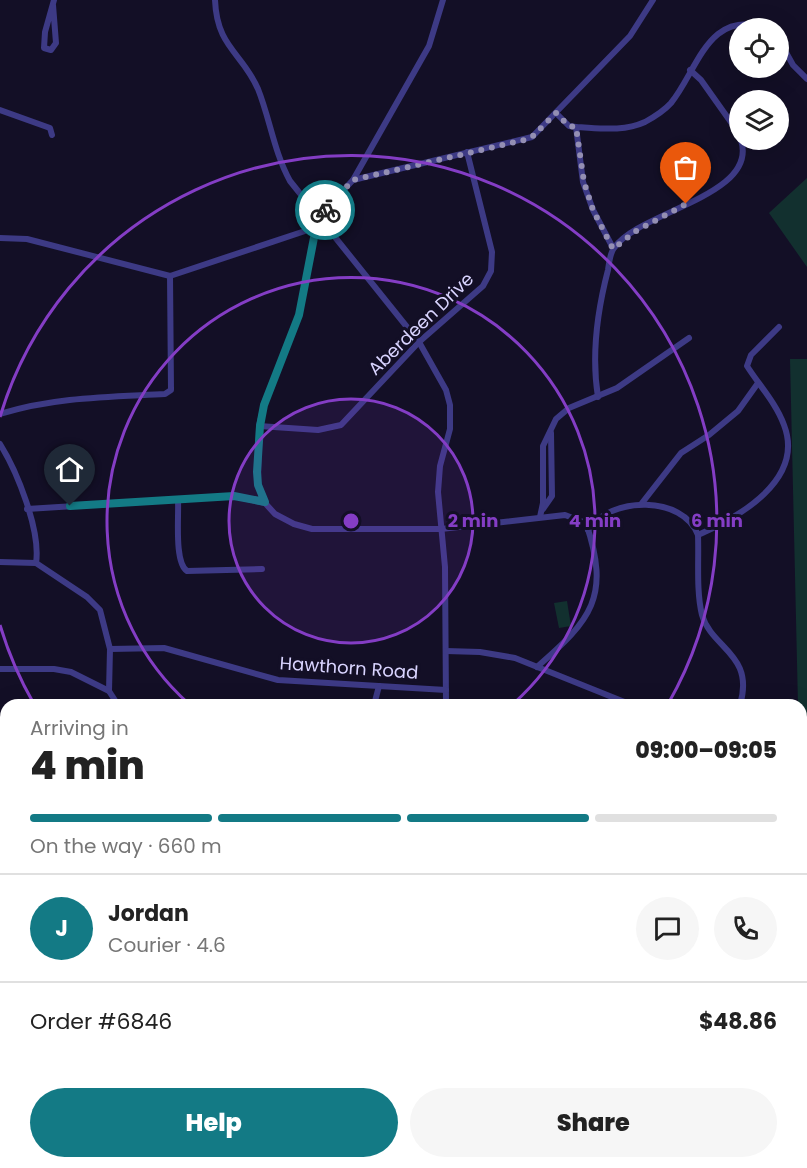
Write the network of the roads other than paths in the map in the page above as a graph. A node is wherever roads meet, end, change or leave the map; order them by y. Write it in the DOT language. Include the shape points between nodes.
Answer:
graph roads {
  1 [pos="215,0"];
  2 [pos="443,0"];
  3 [pos="653,0"];
  4 [pos="53,2"];
  5 [pos="729,28"];
  6 [pos="789,58"];
  7 [pos="690,70"];
  8 [pos="807,79"];
  9 [pos="0,110"];
  10 [pos="556,113"];
  11 [pos="729,119"];
  12 [pos="576,127"];
  13 [pos="52,135"];
  14 [pos="741,150"];
  15 [pos="467,152"];
  16 [pos="353,180"];
  17 [pos="318,217"];
  18 [pos="0,238"];
  19 [pos="613,249"];
  20 [pos="170,276"];
  21 [pos="779,327"];
  22 [pos="688,338"];
  23 [pos="419,342"];
  24 [pos="758,383"];
  25 [pos="598,397"];
  26 [pos="0,414"];
  27 [pos="260,426"];
  28 [pos="0,444"];
  29 [pos="178,500"];
  30 [pos="265,502"];
  31 [pos="642,503"];
  32 [pos="27,509"];
  33 [pos="540,517"];
  34 [pos="441,529"];
  35 [pos="588,530"];
  36 [pos="698,535"];
  37 [pos="0,562"];
  38 [pos="36,563"];
  39 [pos="262,569"];
  40 [pos="111,649"];
  41 [pos="446,651"];
  42 [pos="537,667"];
  43 [pos="0,669"];
  44 [pos="379,686"];
  45 [pos="446,690"];
  46 [pos="109,691"];
  47 [pos="114,699"];
  48 [pos="376,699"];
  49 [pos="446,699"];
  50 [pos="617,699"];
  51 [pos="740,699"];
  1 -- 17 [label="street" via="222,36 258,90 280,163"];
  2 -- 16 [label="street" via="429,45"];
  3 -- 10 [label="street" via="630,36"];
  4 -- 4 [label="street" via="45,32 47,50 56,43"];
  5 -- 7 [label="street" via="704,48"];
  6 -- 8 [label="street"];
  7 -- 11 [label="street"];
  7 -- 12 [label="street" via="669,105 644,122 616,129"];
  9 -- 13 [label="street" via="43,124"];
  10 -- 12 [label="street" via="569,126"];
  10 -- 15 [label="street" via="532,137"];
  12 -- 19 [label="street" via="584,182"];
  14 -- 19 [label="street" via="741,161 731,177 636,231"];
  15 -- 16 [label="street"];
  15 -- 23 [label="street, Aberdeen Drive" via="490,238 491,271 483,286"];
  16 -- 17 [label="street"];
  17 -- 20 [label="street" via="305,231"];
  17 -- 23 [label="street"];
  17 -- 27 [label="street" via="299,315 264,405"];
  18 -- 20 [label="street" via="27,239"];
  19 -- 25 [label="street" via="595,328"];
  20 -- 26 [label="street" via="171,390 165,394 45,402"];
  21 -- 24 [label="street" via="748,359 747,366"];
  22 -- 25 [label="street"];
  23 -- 27 [label="street, Aberdeen Drive" via="341,425 318,430"];
  23 -- 34 [label="street" via="439,373 450,405 450,434 438,478"];
  24 -- 31 [label="street" via="738,411 681,453"];
  24 -- 36 [label="street" via="784,425 787,446 782,466 770,489 749,506"];
  25 -- 33 [label="street" via="562,412 551,429 543,446"];
  27 -- 30 [label="street" via="257,472"];
  28 -- 32 [label="street"];
  29 -- 30 [label="street" via="234,496"];
  29 -- 32 [label="street"];
  29 -- 39 [label="street" via="179,558 183,568"];
  30 -- 34 [label="street" via="285,521 312,529"];
  31 -- 35 [label="street" via="616,509"];
  31 -- 36 [label="street" via="686,517 695,525"];
  32 -- 38 [label="street" via="38,553"];
  33 -- 34 [label="street"];
  33 -- 35 [label="street" via="565,515 586,524"];
  34 -- 41 [label="street"];
  35 -- 42 [label="street" via="596,562 596,598 570,638"];
  36 -- 51 [label="street" via="702,612 710,630 738,664"];
  37 -- 38 [label="street"];
  38 -- 40 [label="street" via="100,610"];
  40 -- 44 [label="street, Hawthorn Road" via="164,648 278,680"];
  40 -- 46 [label="street"];
  41 -- 42 [label="street" via="498,654"];
  41 -- 45 [label="street"];
  42 -- 50 [label="street"];
  43 -- 46 [label="street" via="71,672"];
  44 -- 45 [label="street, Hawthorn Road"];
  44 -- 48 [label="street"];
  45 -- 49 [label="street"];
  46 -- 47 [label="street"];
}
